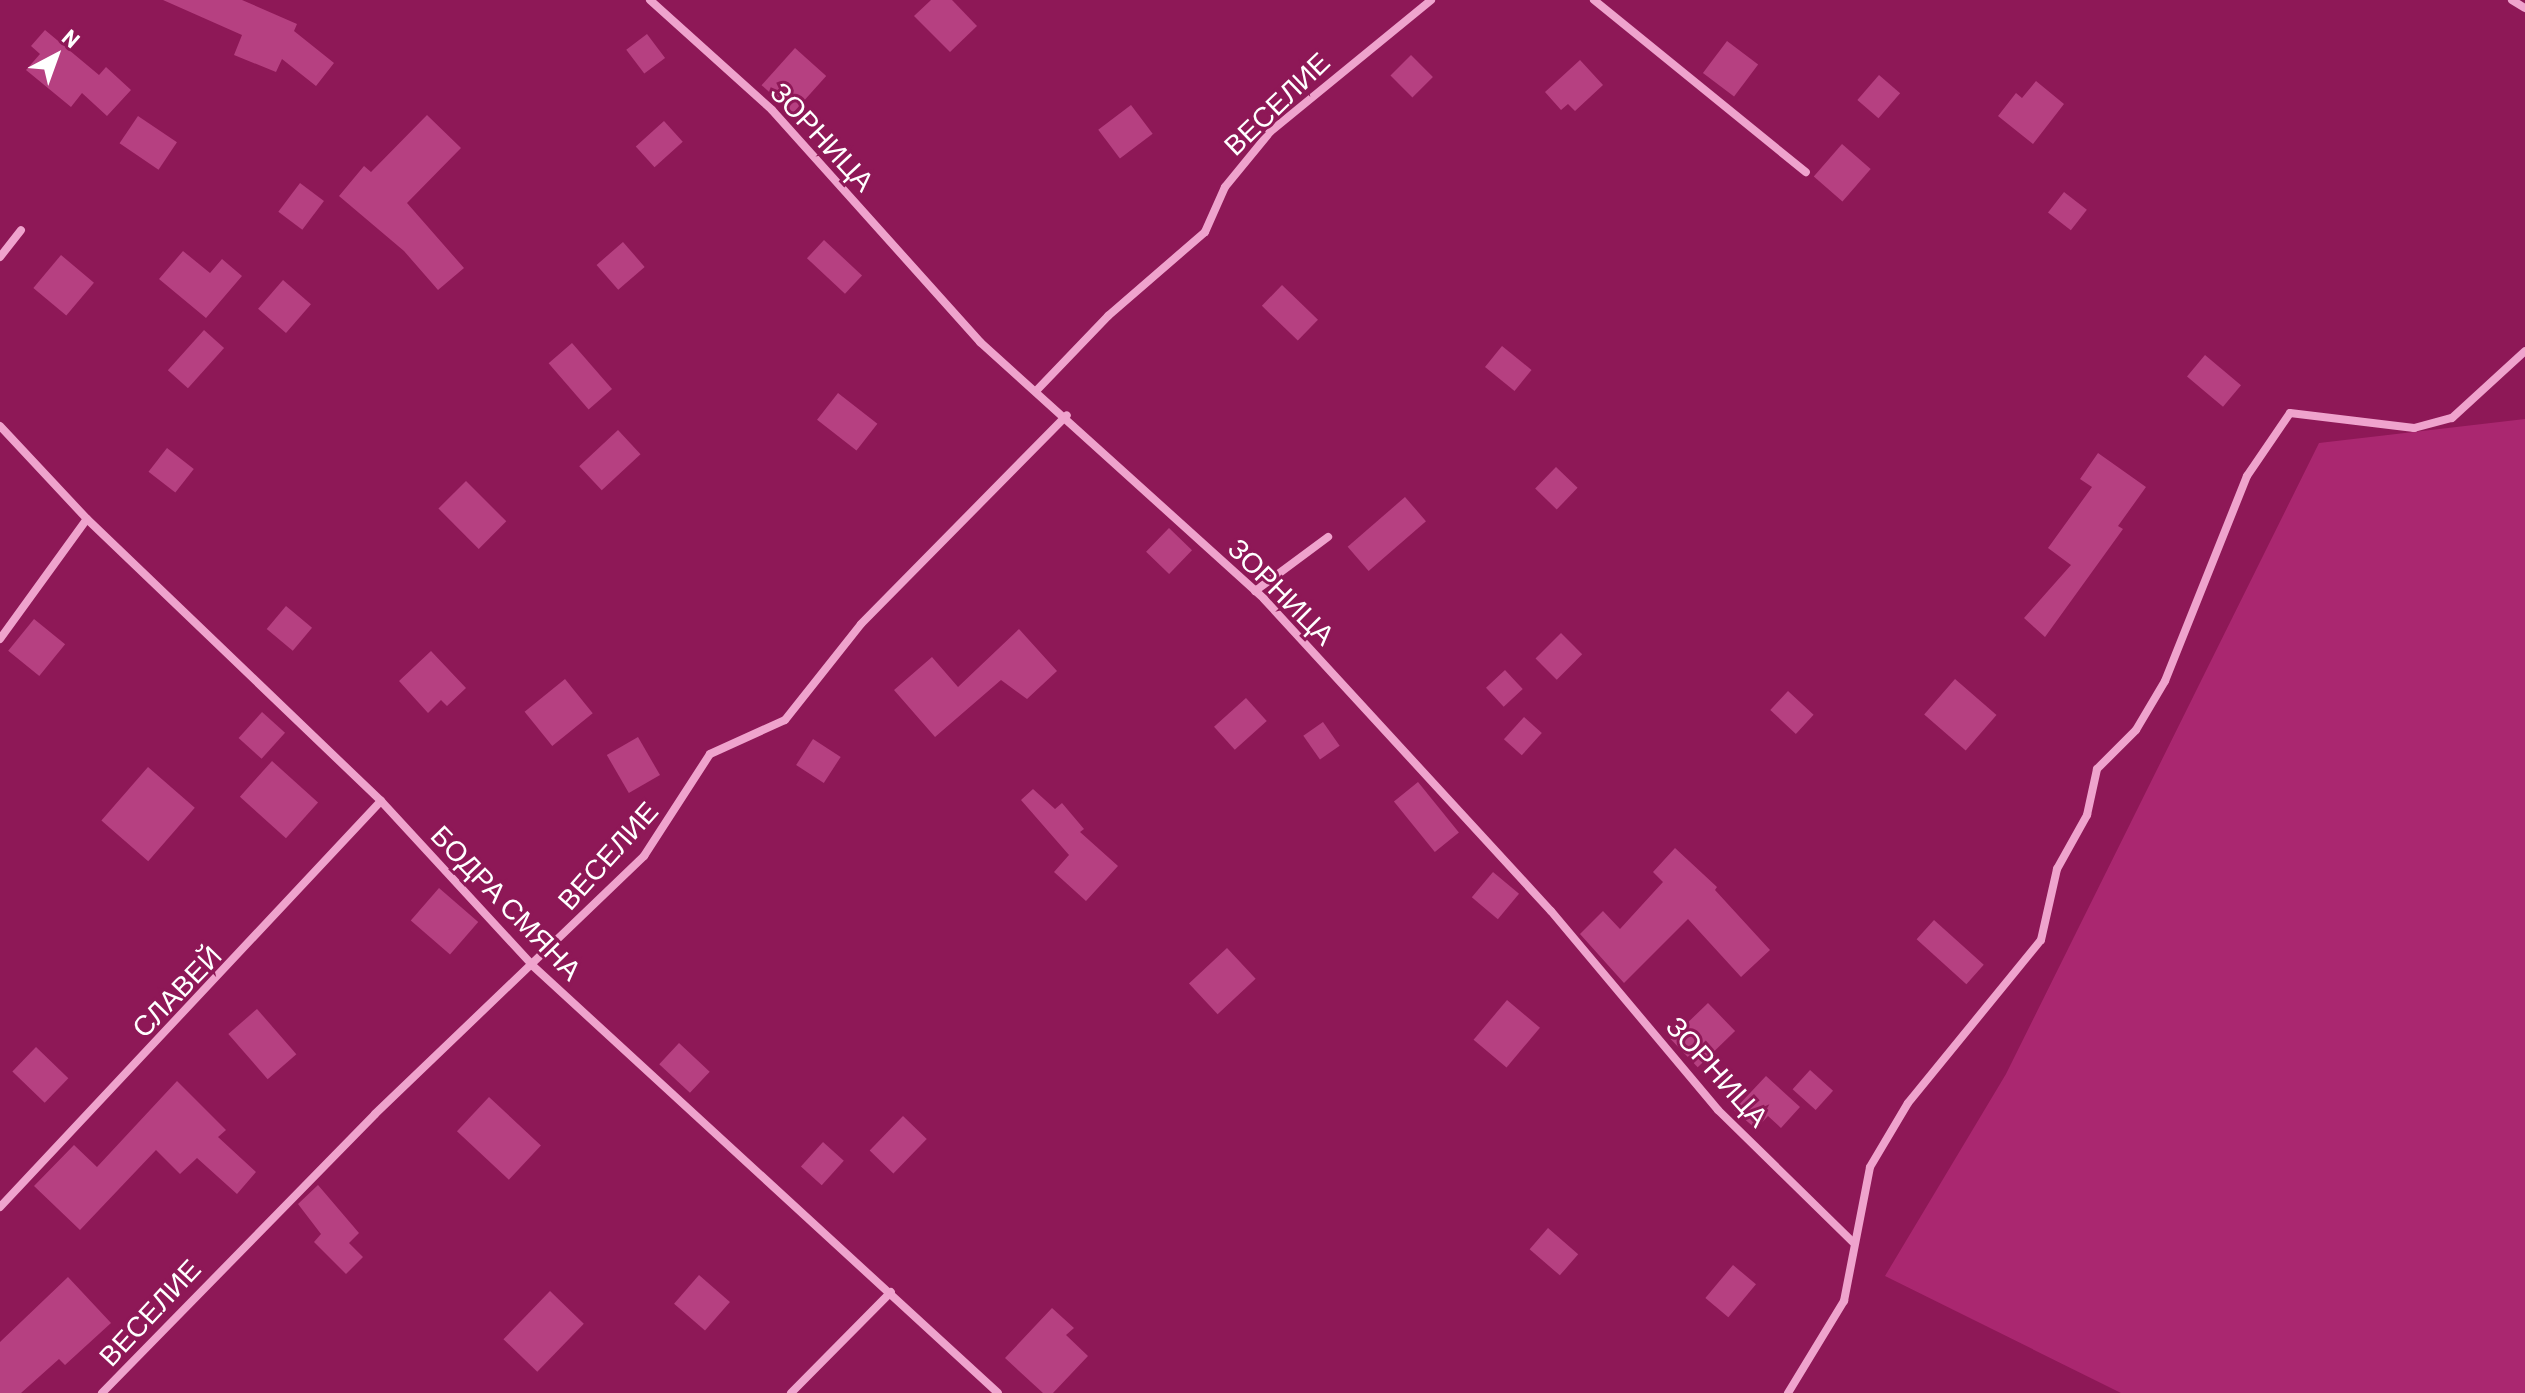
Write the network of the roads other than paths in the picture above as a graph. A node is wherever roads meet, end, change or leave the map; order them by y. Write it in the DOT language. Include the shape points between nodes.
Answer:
graph roads {
  1 [pos="650,0"];
  2 [pos="1431,0"];
  3 [pos="1594,0"];
  4 [pos="2512,0"];
  5 [pos="2525,8"];
  6 [pos="1806,172"];
  7 [pos="21,230"];
  8 [pos="0,257"];
  9 [pos="2525,351"];
  10 [pos="1037,390"];
  11 [pos="1067,415"];
  12 [pos="0,426"];
  13 [pos="87,519"];
  14 [pos="1328,537"];
  15 [pos="1255,591"];
  16 [pos="0,639"];
  17 [pos="381,801"];
  18 [pos="533,966"];
  19 [pos="0,1207"];
  20 [pos="1853,1242"];
  21 [pos="891,1292"];
  22 [pos="102,1393"];
  23 [pos="791,1393"];
  24 [pos="998,1393"];
  25 [pos="1788,1393"];
  1 -- 10 [label="street, ЗОРНИЦА" via="772,110 980,342"];
  2 -- 10 [label="street, ВЕСЕЛИЕ" via="1270,132 1225,187 1205,232 1152,275"];
  3 -- 6 [label="street"];
  4 -- 5 [label="street"];
  7 -- 8 [label="street"];
  9 -- 20 [label="street" via="2452,418 2414,428 2290,413 2247,476 2165,681 2136,730 2097,769 2087,815 2057,869 2041,940 1908,1103 1870,1167"];
  10 -- 11 [label="street, ЗОРНИЦА"];
  11 -- 15 [label="street, ЗОРНИЦА"];
  11 -- 18 [label="street, ВЕСЕЛИЕ" via="861,624 785,720 710,754 644,856"];
  12 -- 13 [label="street, БОДРА СМЯНА"];
  13 -- 16 [label="street"];
  13 -- 17 [label="street, БОДРА СМЯНА"];
  14 -- 15 [label="street"];
  15 -- 20 [label="street, ЗОРНИЦА" via="1551,911 1718,1110"];
  17 -- 18 [label="street, БОДРА СМЯНА"];
  17 -- 19 [label="street, СЛАВЕЙ"];
  18 -- 21 [label="street, БОДРА СМЯНА"];
  18 -- 22 [label="street, ВЕСЕЛИЕ" via="375,1114"];
  20 -- 25 [label="street" via="1844,1301"];
  21 -- 23 [label="street"];
  21 -- 24 [label="street, БОДРА СМЯНА"];
}
